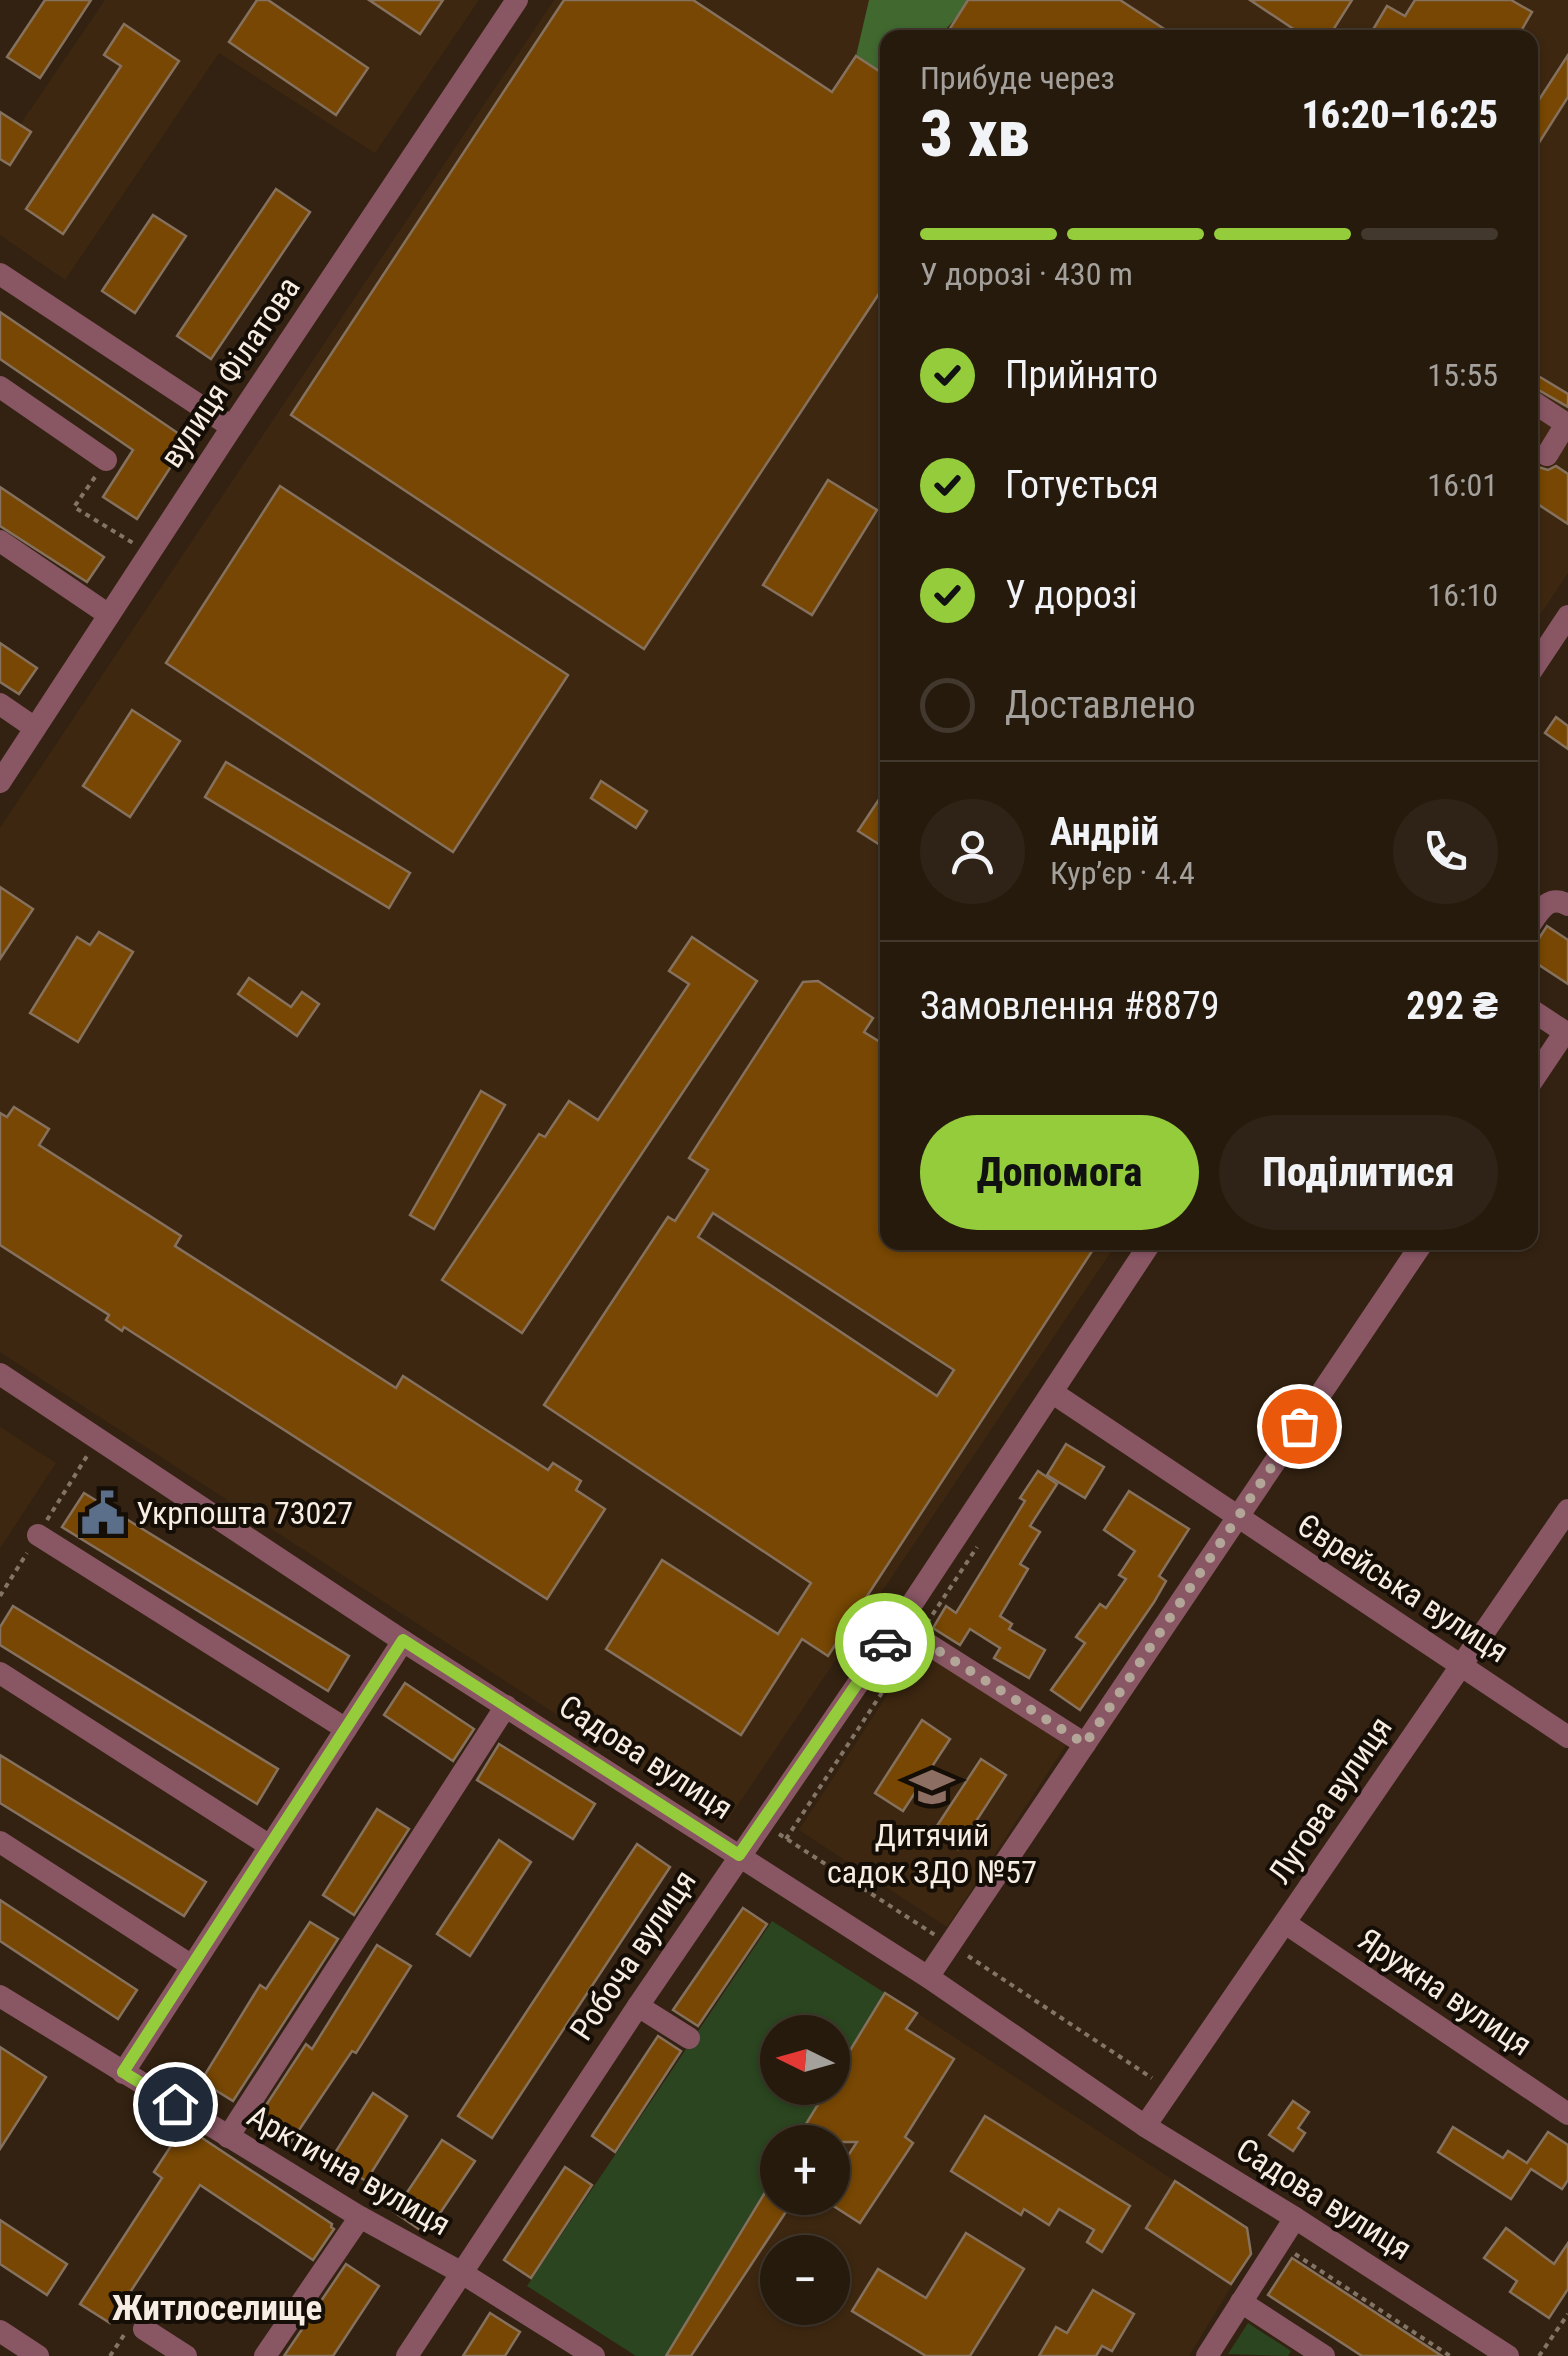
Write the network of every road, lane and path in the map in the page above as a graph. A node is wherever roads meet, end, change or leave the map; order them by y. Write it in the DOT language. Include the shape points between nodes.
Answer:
graph roads {
  1 [pos="518,0"];
  2 [pos="0,274"];
  3 [pos="0,387"];
  4 [pos="1538,405"];
  5 [pos="1567,424"];
  6 [pos="232,427"];
  7 [pos="1547,455"];
  8 [pos="106,460"];
  9 [pos="0,542"];
  10 [pos="149,554"];
  11 [pos="109,615"];
  12 [pos="1568,616"];
  13 [pos="1538,661"];
  14 [pos="0,704"];
  15 [pos="35,728"];
  16 [pos="0,782"];
  17 [pos="1568,905"];
  18 [pos="1538,915"];
  19 [pos="1538,1015"];
  20 [pos="1566,1033"];
  21 [pos="1538,1073"];
  22 [pos="1146,1250"];
  23 [pos="1418,1250"];
  24 [pos="0,1374"];
  25 [pos="1052,1393"];
  26 [pos="1568,1510"];
  27 [pos="1237,1518"];
  28 [pos="38,1535"];
  29 [pos="908,1632"];
  30 [pos="403,1640"];
  31 [pos="1460,1665"];
  32 [pos="0,1673"];
  33 [pos="506,1706"];
  34 [pos="346,1728"];
  35 [pos="1568,1737"];
  36 [pos="1085,1744"];
  37 [pos="762,1824"];
  38 [pos="786,1839"];
  39 [pos="0,1842"];
  40 [pos="270,1846"];
  41 [pos="739,1855"];
  42 [pos="1285,1924"];
  43 [pos="950,1944"];
  44 [pos="192,1966"];
  45 [pos="928,1977"];
  46 [pos="0,1996"];
  47 [pos="638,2006"];
  48 [pos="689,2038"];
  49 [pos="123,2072"];
  50 [pos="1170,2090"];
  51 [pos="1568,2114"];
  52 [pos="1145,2126"];
  53 [pos="228,2136"];
  54 [pos="360,2217"];
  55 [pos="1295,2218"];
  56 [pos="1279,2244"];
  57 [pos="462,2273"];
  58 [pos="1241,2302"];
  59 [pos="1568,2314"];
  60 [pos="144,2329"];
  61 [pos="0,2331"];
  62 [pos="38,2356"];
  63 [pos="186,2356"];
  64 [pos="265,2356"];
  65 [pos="407,2356"];
  66 [pos="594,2356"];
  67 [pos="1208,2356"];
  68 [pos="1324,2356"];
  69 [pos="1450,2356"];
  70 [pos="1508,2356"];
  71 [pos="1539,2356"];
  1 -- 6 [label="street, вулиця Філатова"];
  2 -- 6 [label="street"];
  3 -- 8 [label="street"];
  4 -- 5 [label="street"];
  5 -- 7 [label="street"];
  6 -- 10 [label="street, вулиця Філатова"];
  8 -- 10 [label="path" via="74,507"];
  9 -- 11 [label="street"];
  10 -- 11 [label="street, вулиця Філатова"];
  11 -- 15 [label="street, вулиця Філатова"];
  12 -- 13 [label="street"];
  14 -- 15 [label="street"];
  15 -- 16 [label="street, вулиця Філатова"];
  17 -- 18 [label="street" via="1548,902"];
  19 -- 20 [label="street"];
  20 -- 21 [label="street"];
  22 -- 25 [label="street, Робоча вулиця"];
  23 -- 27 [label="street"];
  24 -- 30 [label="street, Садова вулиця"];
  25 -- 27 [label="street, Єврейська вулиця"];
  25 -- 29 [label="street, Робоча вулиця"];
  26 -- 31 [label="street, Лугова вулиця"];
  27 -- 31 [label="street, Єврейська вулиця"];
  27 -- 36 [label="street"];
  28 -- 34 [label="street"];
  29 -- 36 [label="street"];
  29 -- 37 [label="street, Робоча вулиця"];
  29 -- 38 [label="path"];
  30 -- 33 [label="street, Садова вулиця"];
  30 -- 34 [label="street"];
  31 -- 35 [label="street, Єврейська вулиця"];
  31 -- 42 [label="street, Лугова вулиця"];
  32 -- 40 [label="street"];
  33 -- 41 [label="street, Садова вулиця"];
  33 -- 53 [label="street"];
  34 -- 40 [label="street"];
  36 -- 43 [label="street"];
  37 -- 38 [label="path"];
  37 -- 41 [label="street, Робоча вулиця"];
  38 -- 43 [label="path"];
  39 -- 44 [label="street"];
  40 -- 44 [label="street"];
  41 -- 45 [label="street, Садова вулиця"];
  41 -- 47 [label="street, Робоча вулиця"];
  42 -- 50 [label="street, Лугова вулиця"];
  42 -- 51 [label="street, Яружна вулиця"];
  43 -- 45 [label="street"];
  43 -- 50 [label="path"];
  44 -- 49 [label="street"];
  45 -- 52 [label="street, Садова вулиця"];
  46 -- 49 [label="street, Арктична вулиця"];
  47 -- 48 [label="street"];
  47 -- 57 [label="street, Робоча вулиця"];
  49 -- 53 [label="street, Арктична вулиця"];
  50 -- 52 [label="street, Лугова вулиця"];
  52 -- 55 [label="street, Садова вулиця"];
  53 -- 54 [label="street, Арктична вулиця"];
  54 -- 57 [label="street, Арктична вулиця"];
  54 -- 64 [label="street"];
  55 -- 56 [label="street"];
  55 -- 70 [label="street, Садова вулиця"];
  56 -- 58 [label="street"];
  56 -- 69 [label="path"];
  57 -- 65 [label="street, Робоча вулиця"];
  57 -- 66 [label="street, Арктична вулиця"];
  58 -- 67 [label="street"];
  58 -- 68 [label="street"];
  59 -- 71 [label="path"];
  60 -- 63 [label="street"];
  61 -- 62 [label="street"];
}
